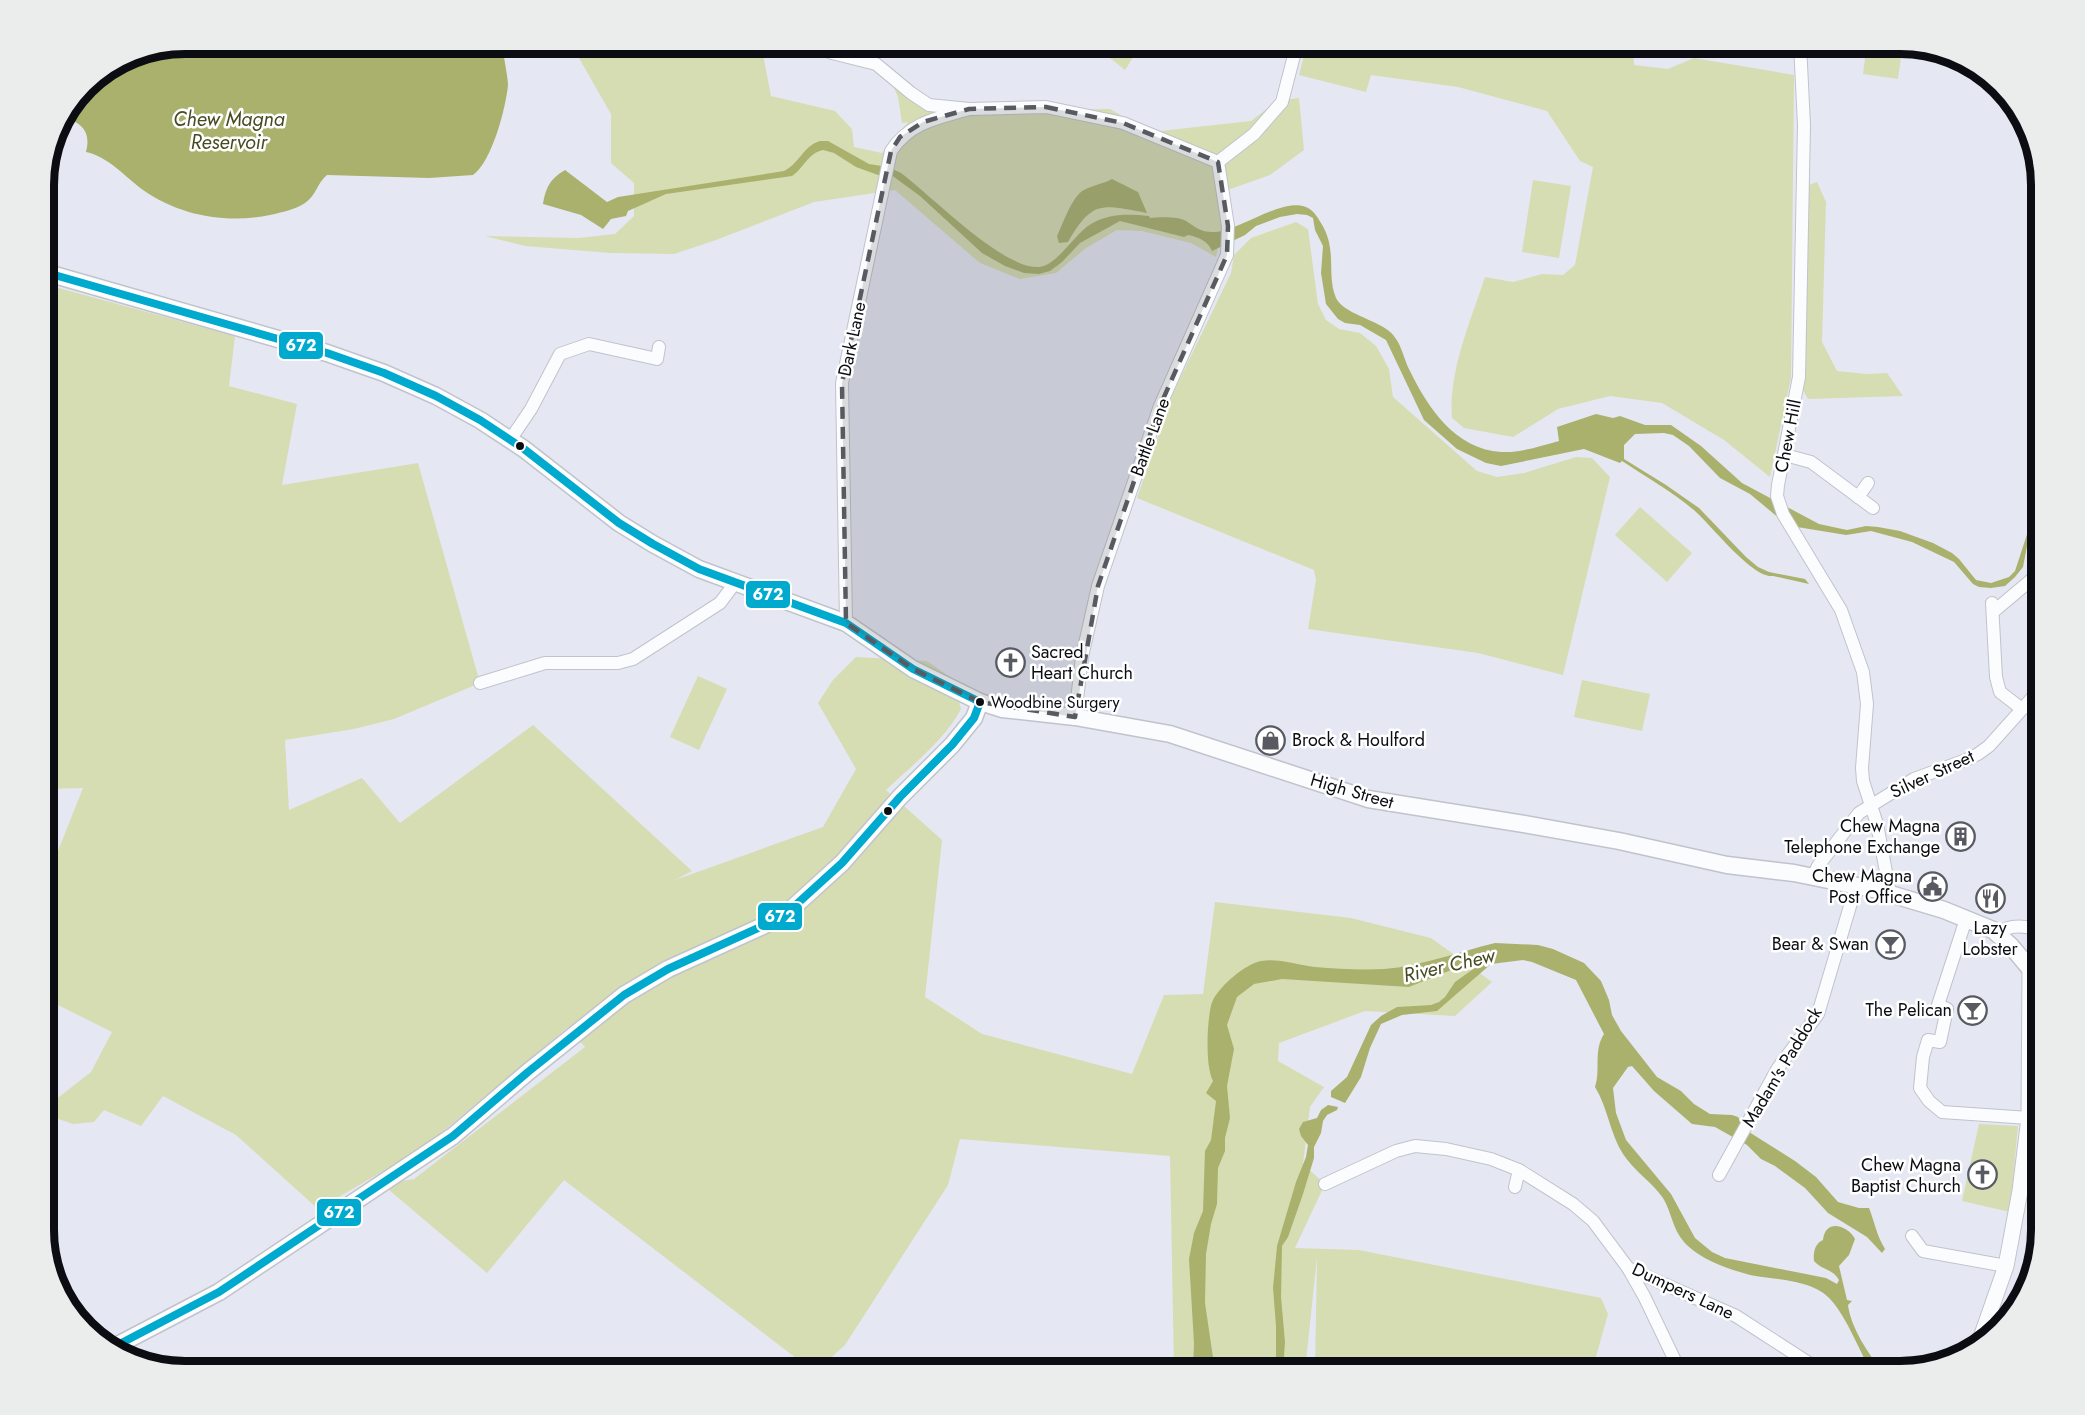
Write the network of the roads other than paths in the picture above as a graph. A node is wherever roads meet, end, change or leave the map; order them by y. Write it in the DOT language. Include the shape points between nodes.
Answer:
graph roads {
  1 [pos="836,54"];
  2 [pos="1294,54"];
  3 [pos="1800,54"];
  4 [pos="969,109"];
  5 [pos="1218,162"];
  6 [pos="54,275"];
  7 [pos="657,359"];
  8 [pos="510,440"];
  9 [pos="1785,455"];
  10 [pos="1869,483"];
  11 [pos="1858,496"];
  12 [pos="1873,508"];
  13 [pos="2031,580"];
  14 [pos="735,583"];
  15 [pos="846,623"];
  16 [pos="480,683"];
  17 [pos="2031,700"];
  18 [pos="980,702"];
  19 [pos="2022,709"];
  20 [pos="1075,717"];
  21 [pos="1871,806"];
  22 [pos="1814,877"];
  23 [pos="1856,886"];
  24 [pos="1890,893"];
  25 [pos="1966,919"];
  26 [pos="2031,929"];
  27 [pos="1998,934"];
  28 [pos="2030,968"];
  29 [pos="2029,1118"];
  30 [pos="1519,1170"];
  31 [pos="1719,1175"];
  32 [pos="1325,1184"];
  33 [pos="1515,1188"];
  34 [pos="1912,1236"];
  35 [pos="2006,1266"];
  36 [pos="1628,1268"];
  37 [pos="1983,1331"];
  38 [pos="120,1344"];
  39 [pos="1675,1361"];
  40 [pos="1806,1361"];
  1 -- 4 [label="street" via="876,63 929,105"];
  2 -- 5 [label="street" via="1282,102 1254,134"];
  3 -- 9 [label="street, Chew Hill" via="1804,125 1800,377"];
  4 -- 5 [label="street" via="1046,107 1123,123"];
  4 -- 15 [label="street, Dark Lane" via="923,122 900,137 891,151 842,383"];
  5 -- 20 [label="street, Battle Lane" via="1228,226 1227,255 1160,406 1098,586"];
  6 -- 8 [label="main road, High Street" via="384,373 436,396"];
  7 -- 8 [label="street" via="589,344 560,354"];
  8 -- 14 [label="main road, High Street" via="636,534 699,569"];
  9 -- 11 [label="street" via="1811,462"];
  9 -- 21 [label="street, Chew Hill" via="1777,496 1783,514 1841,610 1863,672 1867,704 1862,768"];
  10 -- 11 [label="street"];
  11 -- 12 [label="street"];
  13 -- 19 [label="street" via="1992,607 2000,692"];
  14 -- 15 [label="main road, High Street"];
  14 -- 16 [label="street" via="720,603 633,658 618,663 545,663"];
  15 -- 18 [label="main road, High Street" via="913,669"];
  17 -- 19 [label="street, Silver Street"];
  18 -- 20 [label="main road, High Street" via="1002,709"];
  18 -- 38 [label="main road" via="974,718 952,745 842,863 788,912 668,969 624,995 453,1136 217,1293"];
  19 -- 21 [label="street, Silver Street" via="1978,754 1914,779"];
  20 -- 22 [label="main road, High Street" via="1170,734 1368,799 1609,839 1727,865"];
  21 -- 22 [label="street, Silver Street" via="1859,813 1818,866"];
  21 -- 24 [label="street, Chew Hill"];
  22 -- 23 [label="main road, High Street"];
  23 -- 24 [label="main road, High Street"];
  23 -- 31 [label="street, Madam's Paddock" via="1818,1014 1778,1068"];
  24 -- 25 [label="main road, High Street"];
  25 -- 27 [label="main road, High Street"];
  25 -- 29 [label="street" via="1938,1005 1947,1008 1940,1042 1928,1041 1920,1088 1942,1112"];
  26 -- 27 [label="street" via="2004,927"];
  27 -- 28 [label="main road"];
  28 -- 29 [label="street"];
  29 -- 35 [label="street"];
  30 -- 32 [label="street, Dumpers Lane" via="1491,1159 1415,1146"];
  30 -- 33 [label="street"];
  30 -- 36 [label="street, Dumpers Lane" via="1593,1221"];
  34 -- 35 [label="street" via="1923,1251"];
  35 -- 37 [label="street"];
  36 -- 39 [label="street"];
  36 -- 40 [label="street, Dumpers Lane" via="1736,1316"];
}
